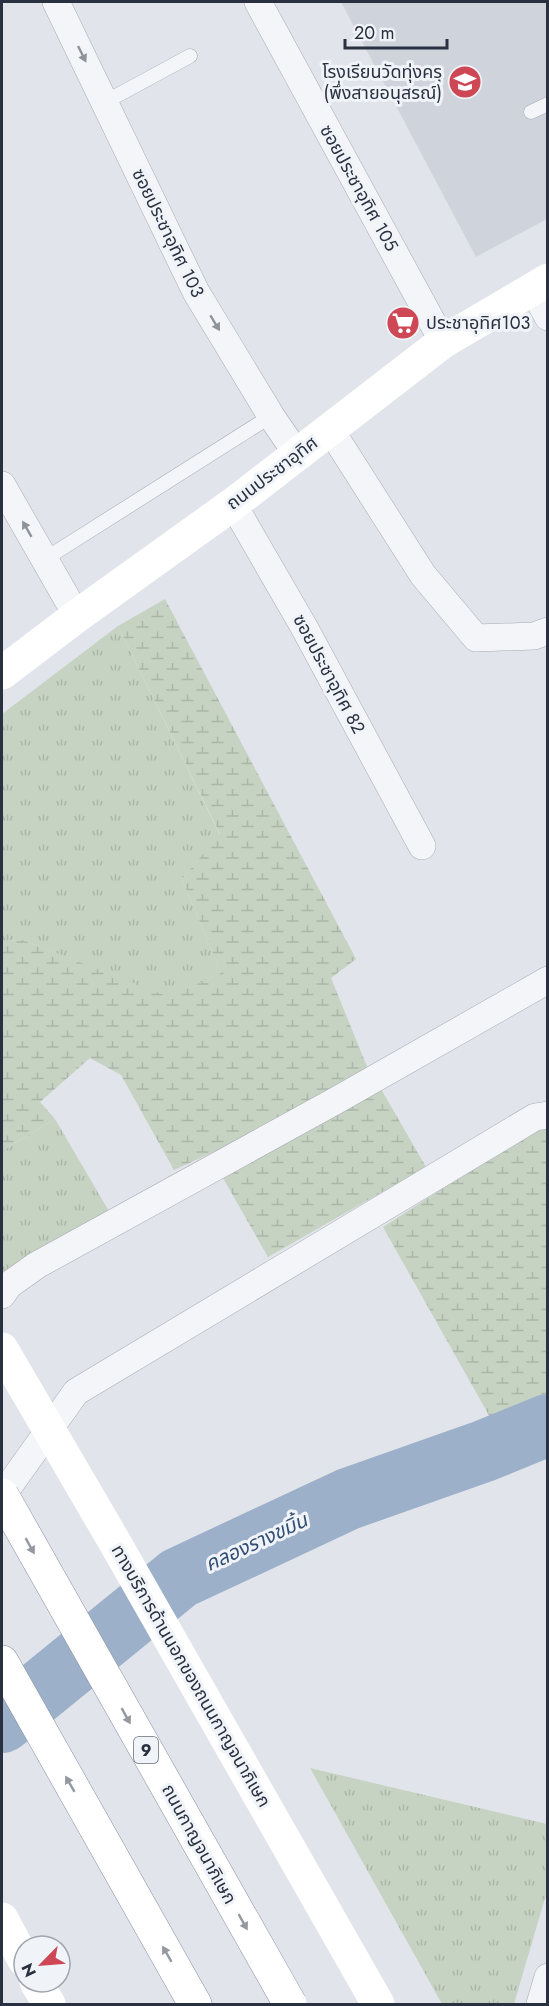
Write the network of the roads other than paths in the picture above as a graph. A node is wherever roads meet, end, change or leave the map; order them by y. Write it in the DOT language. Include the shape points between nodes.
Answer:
graph roads {
  1 [pos="56,2"];
  2 [pos="258,2"];
  3 [pos="190,56"];
  4 [pos="105,102"];
  5 [pos="548,104"];
  6 [pos="531,112"];
  7 [pos="543,295"];
  8 [pos="443,342"];
  9 [pos="271,416"];
  10 [pos="330,429"];
  11 [pos="297,454"];
  12 [pos="2,485"];
  13 [pos="233,504"];
  14 [pos="45,559"];
  15 [pos="77,616"];
  16 [pos="548,631"];
  17 [pos="2,673"];
  18 [pos="422,846"];
  19 [pos="548,980"];
  20 [pos="548,1114"];
  21 [pos="2,1295"];
  22 [pos="2,1349"];
  23 [pos="49,1430"];
  24 [pos="2,1496"];
  25 [pos="2,1662"];
  26 [pos="2,1919"];
  27 [pos="12,1938"];
  28 [pos="548,1977"];
  29 [pos="195,2004"];
  30 [pos="290,2004"];
  31 [pos="378,2004"];
  32 [pos="540,2004"];
  1 -- 4 [label="street, ซอยประชาอุทิศ 103, one-way"];
  2 -- 8 [label="street, ซอยประชาอุทิศ 105"];
  3 -- 4 [label="lane"];
  4 -- 9 [label="street, ซอยประชาอุทิศ 103, one-way" via="196,292"];
  5 -- 6 [label="lane"];
  7 -- 8 [label="main road, ถนนประชาอุทิศ"];
  8 -- 10 [label="main road, ถนนประชาอุทิศ"];
  9 -- 11 [label="street, ซอยประชาอุทิศ 103"];
  9 -- 14 [label="lane"];
  10 -- 11 [label="main road, ถนนประชาอุทิศ"];
  10 -- 16 [label="street" via="423,575 476,639 534,636"];
  11 -- 13 [label="main road, ถนนประชาอุทิศ"];
  14 -- 12 [label="street, one-way"];
  13 -- 15 [label="main road, ถนนประชาอุทิศ"];
  13 -- 18 [label="street, ซอยประชาอุทิศ 82"];
  14 -- 15 [label="street"];
  15 -- 17 [label="main road, ถนนประชาอุทิศ"];
  19 -- 21 [label="street" via="37,1265 9,1285"];
  20 -- 23 [label="street" via="535,1117 76,1392"];
  22 -- 23 [label="main road, ทางบริการด้านนอกของถนนกาญจนาภิเษก"];
  23 -- 24 [label="street"];
  23 -- 31 [label="main road, ทางบริการด้านนอกของถนนกาญจนาภิเษก"];
  24 -- 30 [label="main road, ถนนกาญจนาภิเษก / 9, one-way, bridge"];
  29 -- 25 [label="main road, one-way"];
  26 -- 27 [label="main road"];
  28 -- 32 [label="street"];
}
